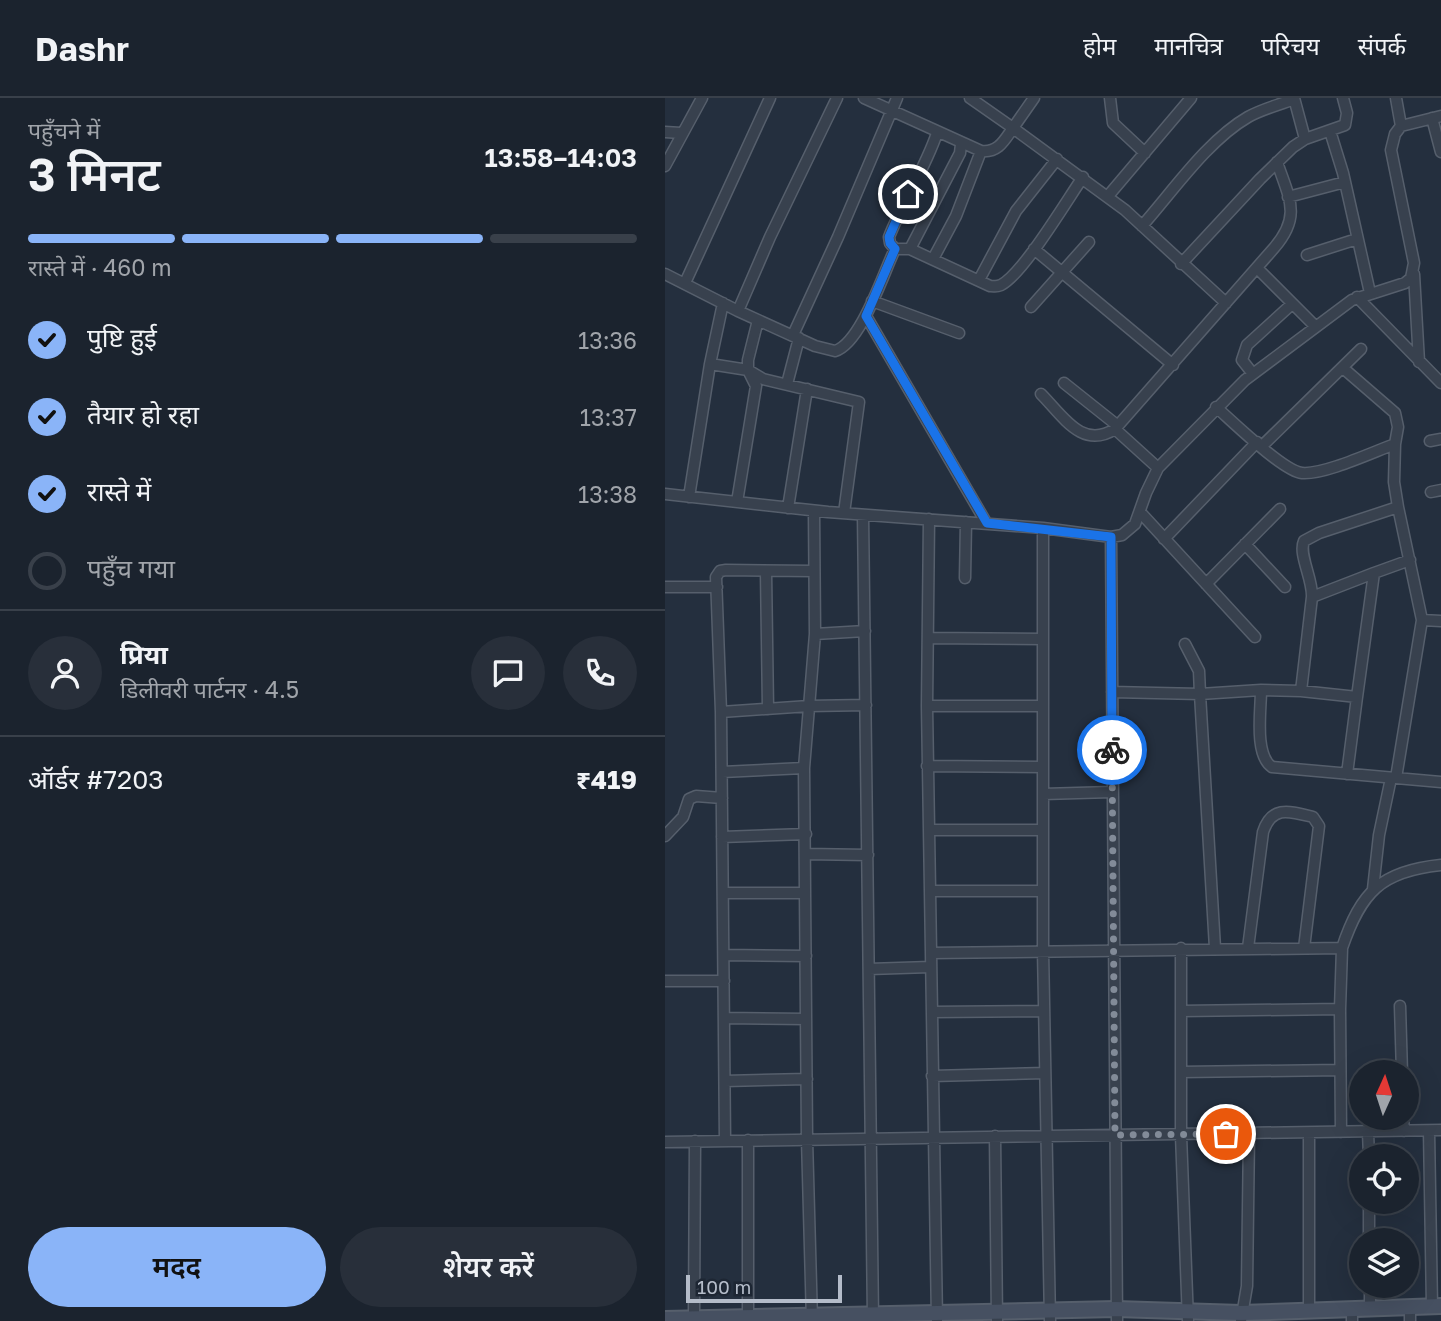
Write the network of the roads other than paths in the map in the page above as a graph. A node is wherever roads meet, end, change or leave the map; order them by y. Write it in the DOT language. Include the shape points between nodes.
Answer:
graph roads {
  1 [pos="702,98"];
  2 [pos="770,98"];
  3 [pos="837,98"];
  4 [pos="864,98"];
  5 [pos="897,98"];
  6 [pos="970,98"];
  7 [pos="1034,98"];
  8 [pos="1109,98"];
  9 [pos="1191,98"];
  10 [pos="1343,98"];
  11 [pos="1396,98"];
  12 [pos="1294,99"];
  13 [pos="1267,103"];
  14 [pos="891,110"];
  15 [pos="1437,117"];
  16 [pos="1401,126"];
  17 [pos="1013,128"];
  18 [pos="1330,131"];
  19 [pos="665,132"];
  20 [pos="681,133"];
  21 [pos="937,133"];
  22 [pos="1305,139"];
  23 [pos="961,144"];
  24 [pos="981,152"];
  25 [pos="1441,152"];
  26 [pos="1145,153"];
  27 [pos="1057,159"];
  28 [pos="1277,162"];
  29 [pos="665,166"];
  30 [pos="1083,177"];
  31 [pos="1345,182"];
  32 [pos="1108,196"];
  33 [pos="1288,197"];
  34 [pos="1142,226"];
  35 [pos="1357,239"];
  36 [pos="1089,242"];
  37 [pos="895,249"];
  38 [pos="910,249"];
  39 [pos="1034,249"];
  40 [pos="1307,255"];
  41 [pos="933,259"];
  42 [pos="1181,264"];
  43 [pos="1257,268"];
  44 [pos="1062,273"];
  45 [pos="665,274"];
  46 [pos="1414,274"];
  47 [pos="979,280"];
  48 [pos="685,283"];
  49 [pos="1370,293"];
  50 [pos="1357,297"];
  51 [pos="871,301"];
  52 [pos="723,303"];
  53 [pos="1226,303"];
  54 [pos="1292,304"];
  55 [pos="1031,307"];
  56 [pos="738,311"];
  57 [pos="866,316"];
  58 [pos="758,320"];
  59 [pos="1316,327"];
  60 [pos="960,333"];
  61 [pos="796,336"];
  62 [pos="1361,349"];
  63 [pos="1419,362"];
  64 [pos="711,364"];
  65 [pos="1173,365"];
  66 [pos="1342,368"];
  67 [pos="748,370"];
  68 [pos="1253,374"];
  69 [pos="1064,383"];
  70 [pos="1441,383"];
  71 [pos="787,384"];
  72 [pos="807,389"];
  73 [pos="1041,394"];
  74 [pos="1216,407"];
  75 [pos="1117,427"];
  76 [pos="1259,444"];
  77 [pos="1395,444"];
  78 [pos="1158,468"];
  79 [pos="665,494"];
  80 [pos="689,496"];
  81 [pos="737,502"];
  82 [pos="788,508"];
  83 [pos="1398,508"];
  84 [pos="1280,509"];
  85 [pos="814,511"];
  86 [pos="1140,512"];
  87 [pos="844,513"];
  88 [pos="863,515"];
  89 [pos="929,519"];
  90 [pos="965,522"];
  91 [pos="987,523"];
  92 [pos="1043,528"];
  93 [pos="1111,537"];
  94 [pos="1164,539"];
  95 [pos="1245,544"];
  96 [pos="1410,560"];
  97 [pos="814,571"];
  98 [pos="766,572"];
  99 [pos="1374,573"];
  100 [pos="965,578"];
  101 [pos="1206,584"];
  102 [pos="665,587"];
  103 [pos="717,587"];
  104 [pos="1285,587"];
  105 [pos="1312,597"];
  106 [pos="1422,620"];
  107 [pos="1441,621"];
  108 [pos="865,631"];
  109 [pos="815,634"];
  110 [pos="1255,637"];
  111 [pos="928,638"];
  112 [pos="1043,639"];
  113 [pos="1185,645"];
  114 [pos="1261,690"];
  115 [pos="1301,691"];
  116 [pos="1112,692"];
  117 [pos="1200,694"];
  118 [pos="1357,697"];
  119 [pos="866,705"];
  120 [pos="809,706"];
  121 [pos="927,706"];
  122 [pos="1043,706"];
  123 [pos="768,709"];
  124 [pos="721,712"];
  125 [pos="927,766"];
  126 [pos="1043,767"];
  127 [pos="804,768"];
  128 [pos="722,772"];
  129 [pos="1347,774"];
  130 [pos="1394,778"];
  131 [pos="1441,782"];
  132 [pos="1112,792"];
  133 [pos="1043,794"];
  134 [pos="722,798"];
  135 [pos="930,830"];
  136 [pos="1043,830"];
  137 [pos="806,834"];
  138 [pos="665,836"];
  139 [pos="722,836"];
  140 [pos="806,854"];
  141 [pos="868,855"];
  142 [pos="1441,865"];
  143 [pos="1373,889"];
  144 [pos="930,891"];
  145 [pos="1043,891"];
  146 [pos="723,893"];
  147 [pos="805,893"];
  148 [pos="1181,948"];
  149 [pos="1215,948"];
  150 [pos="1248,948"];
  151 [pos="1304,948"];
  152 [pos="1342,948"];
  153 [pos="1115,949"];
  154 [pos="1043,950"];
  155 [pos="931,953"];
  156 [pos="724,955"];
  157 [pos="806,956"];
  158 [pos="930,967"];
  159 [pos="869,969"];
  160 [pos="665,981"];
  161 [pos="724,981"];
  162 [pos="1400,1006"];
  163 [pos="1340,1009"];
  164 [pos="1044,1011"];
  165 [pos="1181,1011"];
  166 [pos="932,1012"];
  167 [pos="725,1018"];
  168 [pos="806,1019"];
  169 [pos="1402,1060"];
  170 [pos="1341,1070"];
  171 [pos="1181,1072"];
  172 [pos="1045,1073"];
  173 [pos="932,1076"];
  174 [pos="807,1079"];
  175 [pos="725,1081"];
  176 [pos="1441,1130"];
  177 [pos="1404,1131"];
  178 [pos="1429,1131"];
  179 [pos="1341,1132"];
  180 [pos="1368,1132"];
  181 [pos="1249,1133"];
  182 [pos="1309,1133"];
  183 [pos="1115,1135"];
  184 [pos="1181,1135"];
  185 [pos="995,1136"];
  186 [pos="1045,1136"];
  187 [pos="933,1137"];
  188 [pos="872,1138"];
  189 [pos="807,1139"];
  190 [pos="748,1140"];
  191 [pos="695,1141"];
  192 [pos="725,1141"];
  193 [pos="665,1142"];
  194 [pos="1368,1144"];
  195 [pos="1370,1298"];
  196 [pos="1436,1306"];
  197 [pos="1370,1309"];
  198 [pos="1302,1314"];
  199 [pos="1410,1314"];
  200 [pos="1117,1315"];
  201 [pos="1352,1315"];
  202 [pos="997,1316"];
  203 [pos="1050,1316"];
  204 [pos="873,1317"];
  205 [pos="937,1317"];
  206 [pos="1188,1317"];
  207 [pos="1241,1317"];
  208 [pos="694,1318"];
  209 [pos="812,1318"];
  210 [pos="665,1319"];
  211 [pos="748,1319"];
  1 -- 20 [label="street"];
  2 -- 48 [label="street"];
  3 -- 56 [label="street"];
  4 -- 14 [label="street"];
  5 -- 14 [label="street"];
  6 -- 17 [label="street"];
  7 -- 17 [label="street"];
  8 -- 26 [label="street" via="1113,123"];
  9 -- 26 [label="street"];
  10 -- 18 [label="street" via="1345,125"];
  11 -- 16 [label="street"];
  12 -- 13 [label="street"];
  12 -- 22 [label="street"];
  13 -- 34 [label="street" via="1224,135"];
  14 -- 21 [label="street"];
  14 -- 61 [label="street"];
  15 -- 16 [label="street"];
  15 -- 25 [label="street"];
  16 -- 46 [label="street" via="1391,150"];
  17 -- 24 [label="street" via="998,148"];
  17 -- 27 [label="street"];
  18 -- 22 [label="street"];
  18 -- 31 [label="street"];
  19 -- 20 [label="street"];
  20 -- 29 [label="street"];
  21 -- 23 [label="street"];
  21 -- 37 [label="street" via="892,230 890,243"];
  22 -- 28 [label="street"];
  23 -- 24 [label="street"];
  23 -- 38 [label="street"];
  24 -- 41 [label="street" via="969,188"];
  26 -- 32 [label="street"];
  27 -- 30 [label="street"];
  27 -- 47 [label="street" via="1016,211"];
  28 -- 33 [label="street"];
  28 -- 42 [label="street"];
  30 -- 32 [label="street"];
  30 -- 39 [label="street"];
  31 -- 33 [label="street"];
  31 -- 35 [label="street"];
  32 -- 34 [label="street"];
  33 -- 43 [label="street" via="1289,229"];
  34 -- 42 [label="street"];
  35 -- 40 [label="street"];
  35 -- 49 [label="street"];
  36 -- 44 [label="street"];
  37 -- 38 [label="street"];
  37 -- 51 [label="street"];
  38 -- 41 [label="street"];
  39 -- 44 [label="street"];
  39 -- 47 [label="street" via="1002,284"];
  41 -- 47 [label="street"];
  42 -- 53 [label="street"];
  43 -- 53 [label="street"];
  43 -- 54 [label="street"];
  44 -- 55 [label="street"];
  44 -- 65 [label="street"];
  45 -- 48 [label="street"];
  46 -- 49 [label="street" via="1408,281"];
  46 -- 63 [label="street"];
  48 -- 52 [label="street"];
  49 -- 50 [label="street"];
  50 -- 59 [label="street"];
  50 -- 63 [label="street"];
  51 -- 57 [label="street"];
  51 -- 60 [label="street"];
  52 -- 56 [label="street"];
  52 -- 64 [label="street"];
  53 -- 65 [label="street"];
  54 -- 59 [label="street"];
  54 -- 68 [label="street" via="1245,349 1241,360"];
  56 -- 58 [label="street"];
  57 -- 61 [label="street" via="841,349 829,351"];
  57 -- 91 [label="street"];
  58 -- 61 [label="street"];
  58 -- 67 [label="street"];
  59 -- 68 [label="street"];
  61 -- 71 [label="street"];
  62 -- 66 [label="street"];
  63 -- 70 [label="street"];
  64 -- 67 [label="street"];
  64 -- 80 [label="street"];
  65 -- 75 [label="street"];
  66 -- 76 [label="street"];
  66 -- 77 [label="street" via="1395,413"];
  67 -- 71 [label="street"];
  67 -- 81 [label="street" via="756,386"];
  68 -- 74 [label="street"];
  69 -- 75 [label="street"];
  71 -- 72 [label="street"];
  72 -- 82 [label="street"];
  72 -- 87 [label="street" via="859,402"];
  73 -- 75 [label="street" via="1086,436 1099,437"];
  74 -- 76 [label="street"];
  74 -- 78 [label="street"];
  75 -- 78 [label="street"];
  76 -- 77 [label="street" via="1299,473"];
  76 -- 94 [label="street"];
  77 -- 83 [label="street"];
  78 -- 86 [label="street"];
  79 -- 80 [label="street"];
  80 -- 81 [label="street"];
  81 -- 82 [label="street"];
  82 -- 85 [label="street"];
  83 -- 96 [label="street"];
  83 -- 105 [label="street" via="1304,541 1301,550"];
  84 -- 95 [label="street"];
  85 -- 87 [label="street"];
  85 -- 97 [label="street"];
  86 -- 93 [label="street" via="1129,530"];
  86 -- 94 [label="street"];
  87 -- 88 [label="street"];
  88 -- 89 [label="street"];
  88 -- 108 [label="street"];
  89 -- 90 [label="street"];
  89 -- 111 [label="street"];
  90 -- 91 [label="street"];
  90 -- 100 [label="street"];
  91 -- 92 [label="street"];
  92 -- 93 [label="street"];
  92 -- 112 [label="street"];
  93 -- 116 [label="street"];
  94 -- 101 [label="street"];
  95 -- 101 [label="street"];
  95 -- 104 [label="street"];
  96 -- 99 [label="street"];
  96 -- 106 [label="street"];
  97 -- 98 [label="street"];
  97 -- 109 [label="street"];
  98 -- 103 [label="street" via="720,571"];
  98 -- 123 [label="street"];
  99 -- 105 [label="street"];
  99 -- 118 [label="street"];
  101 -- 110 [label="street"];
  102 -- 103 [label="street"];
  103 -- 124 [label="street"];
  105 -- 115 [label="street"];
  106 -- 107 [label="street"];
  106 -- 130 [label="street"];
  108 -- 109 [label="street"];
  108 -- 119 [label="street"];
  109 -- 120 [label="street"];
  111 -- 112 [label="street"];
  111 -- 121 [label="street"];
  112 -- 122 [label="street"];
  113 -- 117 [label="street" via="1199,671"];
  114 -- 115 [label="street"];
  114 -- 117 [label="street"];
  114 -- 129 [label="street" via="1261,742 1268,764"];
  115 -- 118 [label="street"];
  116 -- 117 [label="street"];
  116 -- 132 [label="street"];
  117 -- 149 [label="street"];
  118 -- 129 [label="street"];
  119 -- 120 [label="street"];
  119 -- 141 [label="street"];
  120 -- 123 [label="street"];
  120 -- 127 [label="street"];
  121 -- 122 [label="street"];
  121 -- 125 [label="street"];
  122 -- 126 [label="street"];
  123 -- 124 [label="street"];
  124 -- 128 [label="street"];
  125 -- 126 [label="street"];
  125 -- 135 [label="street"];
  126 -- 133 [label="street"];
  127 -- 128 [label="street"];
  127 -- 137 [label="street"];
  128 -- 134 [label="street"];
  129 -- 130 [label="street"];
  130 -- 131 [label="street"];
  130 -- 143 [label="street" via="1379,835"];
  132 -- 133 [label="street"];
  132 -- 153 [label="street"];
  133 -- 136 [label="street"];
  134 -- 138 [label="street" via="689,799 683,817"];
  134 -- 139 [label="street"];
  135 -- 136 [label="street"];
  135 -- 144 [label="street"];
  136 -- 145 [label="street"];
  137 -- 139 [label="street"];
  137 -- 140 [label="street"];
  139 -- 146 [label="street"];
  140 -- 141 [label="street"];
  140 -- 147 [label="street"];
  141 -- 159 [label="street"];
  142 -- 143 [label="street" via="1403,872"];
  143 -- 152 [label="street"];
  144 -- 145 [label="street"];
  144 -- 155 [label="street"];
  145 -- 154 [label="street"];
  146 -- 147 [label="street"];
  146 -- 156 [label="street"];
  147 -- 157 [label="street"];
  148 -- 149 [label="street"];
  148 -- 153 [label="street"];
  148 -- 165 [label="street"];
  149 -- 150 [label="street"];
  150 -- 151 [label="street"];
  150 -- 151 [label="street" via="1263,832 1270,817 1281,811 1313,817 1319,826"];
  151 -- 152 [label="street"];
  152 -- 163 [label="street"];
  153 -- 154 [label="street"];
  153 -- 183 [label="street"];
  154 -- 155 [label="street"];
  154 -- 164 [label="street"];
  155 -- 158 [label="street"];
  156 -- 157 [label="street"];
  156 -- 161 [label="street"];
  157 -- 168 [label="street"];
  158 -- 159 [label="street"];
  158 -- 166 [label="street"];
  159 -- 188 [label="street"];
  160 -- 161 [label="street"];
  161 -- 167 [label="street"];
  162 -- 169 [label="street"];
  163 -- 165 [label="street"];
  163 -- 170 [label="street"];
  164 -- 166 [label="street"];
  164 -- 172 [label="street"];
  165 -- 171 [label="street"];
  166 -- 173 [label="street"];
  167 -- 168 [label="street"];
  167 -- 175 [label="street"];
  168 -- 174 [label="street"];
  170 -- 171 [label="street"];
  170 -- 179 [label="street"];
  171 -- 184 [label="street"];
  172 -- 173 [label="street"];
  172 -- 186 [label="street"];
  173 -- 187 [label="street"];
  174 -- 175 [label="street"];
  174 -- 189 [label="street"];
  175 -- 192 [label="street"];
  176 -- 178 [label="street"];
  177 -- 178 [label="street"];
  177 -- 180 [label="street"];
  178 -- 196 [label="street"];
  179 -- 180 [label="street"];
  179 -- 182 [label="street"];
  180 -- 194 [label="street"];
  181 -- 182 [label="street"];
  181 -- 184 [label="street"];
  181 -- 207 [label="street" via="1247,1286"];
  182 -- 198 [label="street"];
  183 -- 184 [label="street"];
  183 -- 186 [label="street"];
  183 -- 200 [label="street"];
  184 -- 206 [label="street"];
  185 -- 186 [label="street"];
  185 -- 187 [label="street"];
  185 -- 202 [label="street"];
  186 -- 203 [label="street"];
  187 -- 188 [label="street"];
  187 -- 205 [label="street"];
  188 -- 189 [label="street"];
  188 -- 204 [label="street"];
  189 -- 190 [label="street"];
  189 -- 209 [label="street"];
  190 -- 192 [label="street"];
  190 -- 211 [label="street"];
  191 -- 192 [label="street"];
  191 -- 193 [label="street"];
  191 -- 208 [label="street"];
  195 -- 197 [label="street"];
  196 -- 199 [label="street"];
  197 -- 199 [label="street"];
  197 -- 201 [label="street"];
  198 -- 201 [label="street"];
  198 -- 207 [label="street"];
  200 -- 203 [label="street"];
  200 -- 206 [label="street"];
  202 -- 203 [label="street"];
  202 -- 205 [label="street"];
  204 -- 205 [label="street"];
  204 -- 209 [label="street"];
  206 -- 207 [label="street"];
  208 -- 210 [label="street"];
  208 -- 211 [label="street"];
  209 -- 211 [label="street"];
}
